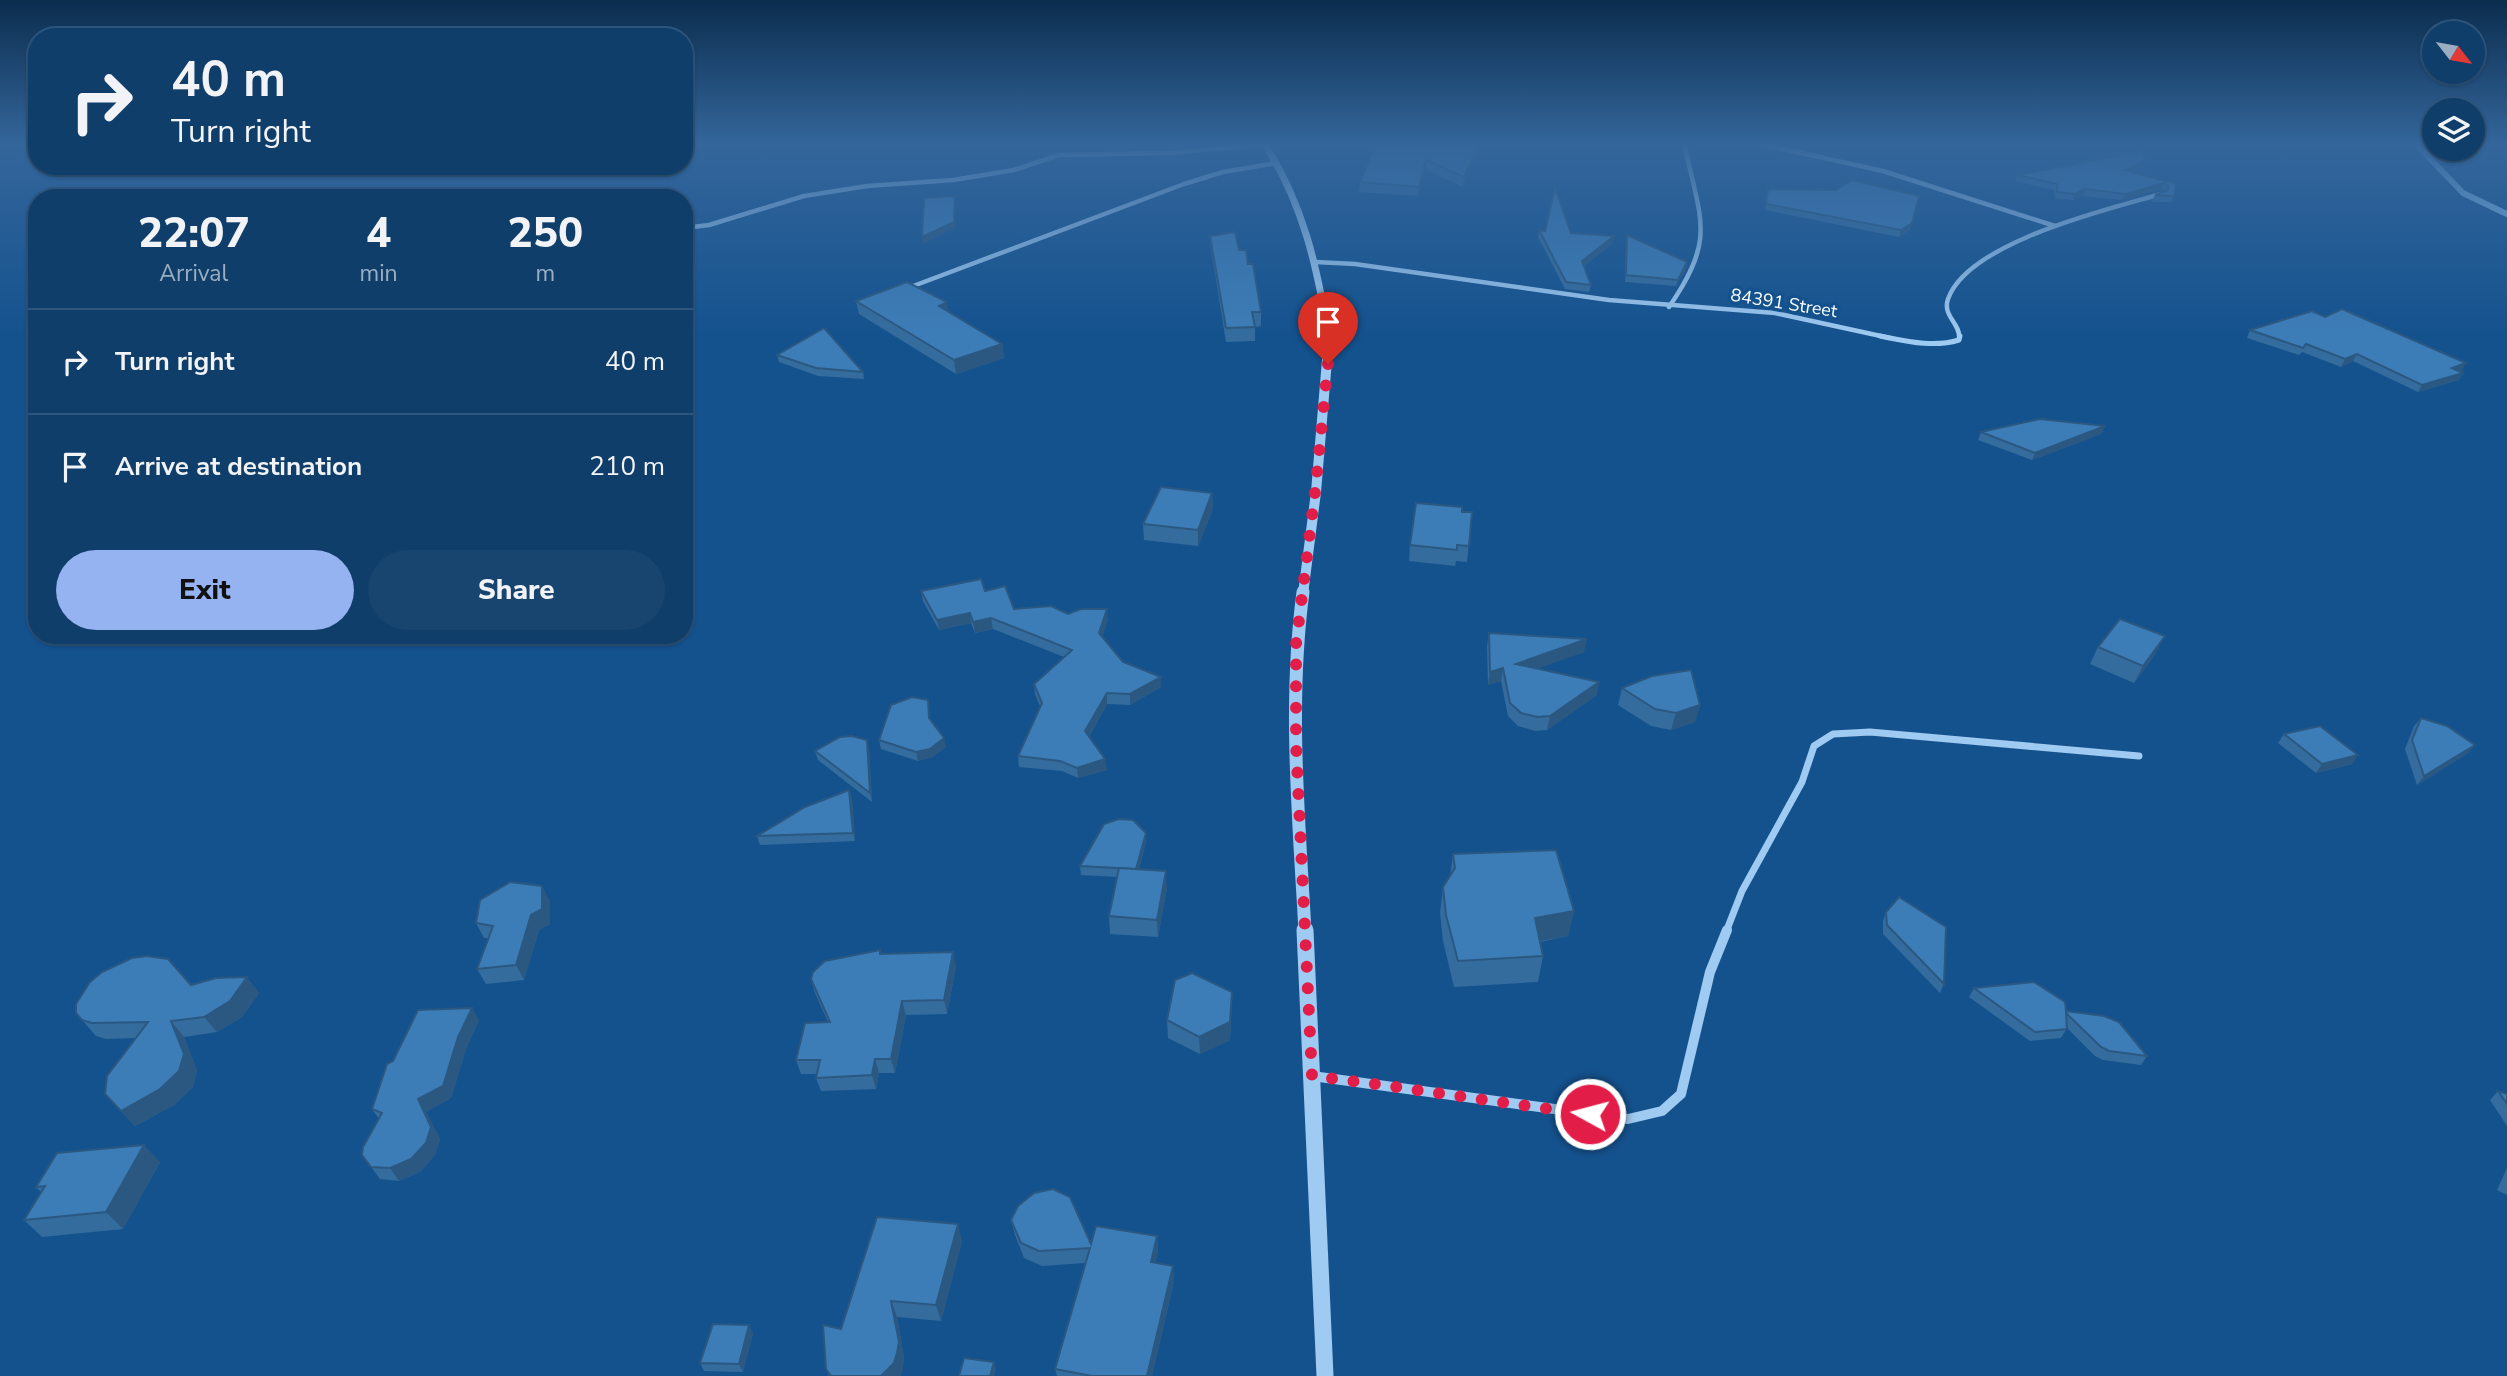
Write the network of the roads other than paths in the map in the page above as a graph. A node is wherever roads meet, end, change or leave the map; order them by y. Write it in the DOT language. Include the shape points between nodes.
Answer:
graph roads {
  1 [pos="767,207"];
  2 [pos="1122,207"];
  3 [pos="1298,207"];
  4 [pos="1700,207"];
  5 [pos="1997,207"];
  6 [pos="2118,207"];
  7 [pos="2056,226"];
  8 [pos="693,227"];
  9 [pos="1316,262"];
  10 [pos="908,288"];
  11 [pos="1669,307"];
  12 [pos="2139,756"];
  13 [pos="1312,1076"];
  14 [pos="1325,1376"];
  1 -- 8 [label="street"];
  2 -- 10 [label="street"];
  3 -- 9 [label="street"];
  4 -- 11 [label="street" via="1703,237 1698,260"];
  5 -- 7 [label="street"];
  6 -- 7 [label="street, 84391 Street"];
  7 -- 11 [label="street, 84391 Street" via="1998,251 1955,286 1947,309 1961,333 1959,340 1945,346 1784,314"];
  9 -- 11 [label="street, 84391 Street"];
  9 -- 13 [label="street" via="1330,341 1296,644 1296,743"];
  12 -- 13 [label="street" via="1870,732 1833,734 1814,746 1802,782 1742,891 1710,972 1681,1094 1662,1111 1628,1119"];
  13 -- 14 [label="street"];
}
